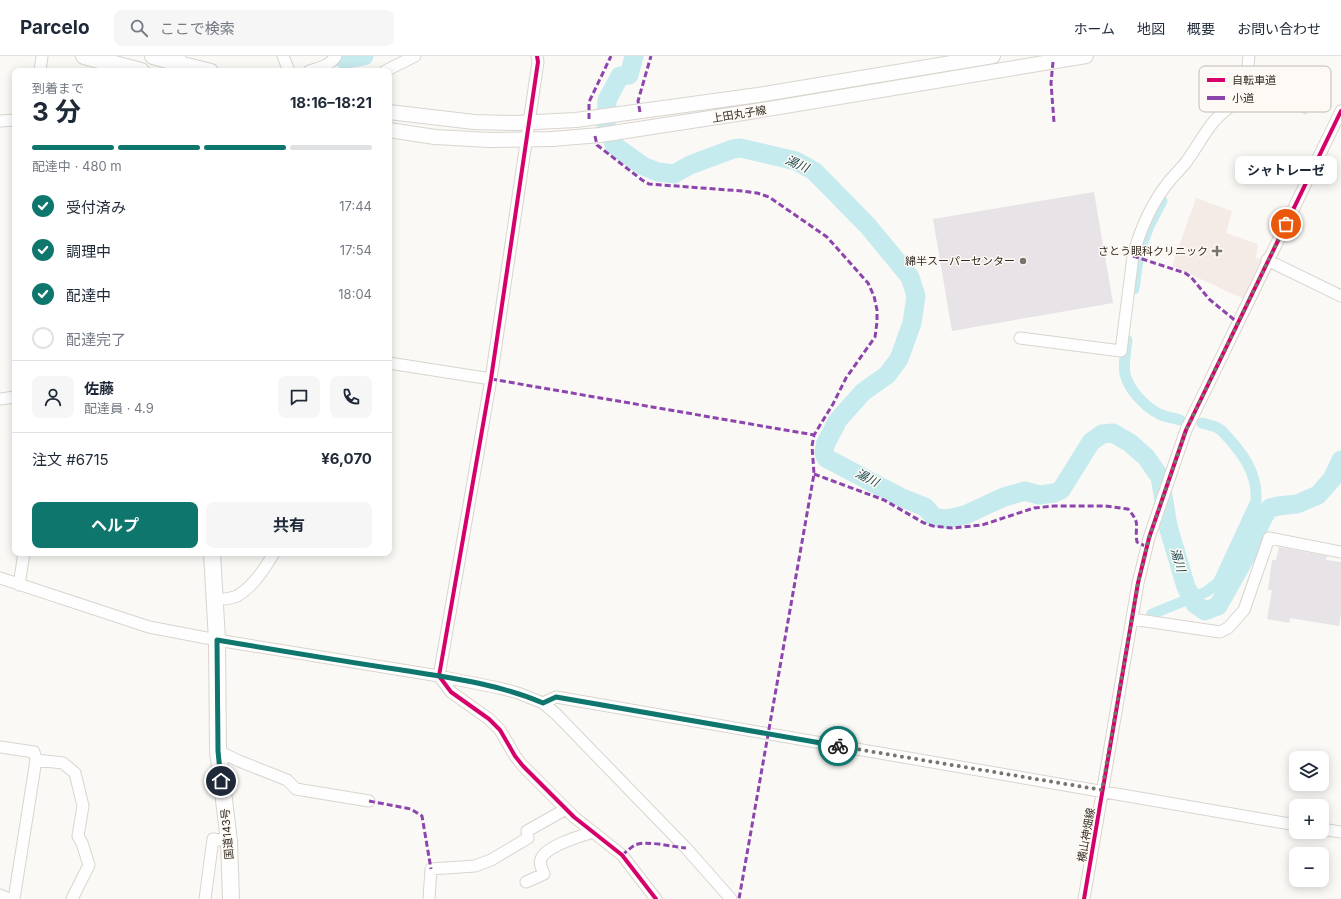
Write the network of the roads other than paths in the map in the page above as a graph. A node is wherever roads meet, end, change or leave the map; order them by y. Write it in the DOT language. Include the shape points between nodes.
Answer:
graph roads {
  1 [pos="42,56"];
  2 [pos="84,56"];
  3 [pos="153,56"];
  4 [pos="283,56"];
  5 [pos="414,56"];
  6 [pos="537,56"];
  7 [pos="993,56"];
  8 [pos="1086,56"];
  9 [pos="1249,56"];
  10 [pos="1053,59"];
  11 [pos="179,63"];
  12 [pos="330,64"];
  13 [pos="1248,66"];
  14 [pos="40,68"];
  15 [pos="130,68"];
  16 [pos="199,68"];
  17 [pos="288,68"];
  18 [pos="318,68"];
  19 [pos="391,68"];
  20 [pos="1341,111"];
  21 [pos="392,112"];
  22 [pos="1225,112"];
  23 [pos="12,120"];
  24 [pos="0,121"];
  25 [pos="529,122"];
  26 [pos="392,131"];
  27 [pos="527,140"];
  28 [pos="1268,260"];
  29 [pos="1341,296"];
  30 [pos="1020,338"];
  31 [pos="392,363"];
  32 [pos="491,379"];
  33 [pos="12,397"];
  34 [pos="0,399"];
  35 [pos="1341,552"];
  36 [pos="24,556"];
  37 [pos="212,556"];
  38 [pos="272,556"];
  39 [pos="0,578"];
  40 [pos="19,585"];
  41 [pos="215,600"];
  42 [pos="1132,619"];
  43 [pos="217,640"];
  44 [pos="439,676"];
  45 [pos="543,703"];
  46 [pos="0,747"];
  47 [pos="218,751"];
  48 [pos="36,760"];
  49 [pos="1102,790"];
  50 [pos="369,801"];
  51 [pos="566,809"];
  52 [pos="1289,824"];
  53 [pos="1329,830"];
  54 [pos="593,832"];
  55 [pos="1341,832"];
  56 [pos="229,841"];
  57 [pos="526,882"];
  58 [pos="0,895"];
  59 [pos="9,899"];
  60 [pos="14,899"];
  61 [pos="72,899"];
  62 [pos="206,899"];
  63 [pos="231,899"];
  64 [pos="429,899"];
  65 [pos="656,899"];
  66 [pos="731,899"];
  67 [pos="1084,899"];
  1 -- 14 [label="street"];
  2 -- 15 [label="highway"];
  3 -- 11 [label="highway"];
  4 -- 17 [label="street"];
  5 -- 19 [label="street"];
  6 -- 25 [label="street"];
  7 -- 25 [label="main road, 上田丸子線" via="633,113 564,121"];
  8 -- 10 [label="main road, 上田丸子線"];
  9 -- 13 [label="street"];
  10 -- 27 [label="main road, 上田丸子線" via="638,130"];
  11 -- 16 [label="main road"];
  12 -- 18 [label="street"];
  20 -- 28 [label="street"];
  21 -- 25 [label="main road, 上田丸子線" via="474,122"];
  22 -- 30 [label="street" via="1168,183 1151,209 1142,229 1133,256 1121,351"];
  23 -- 24 [label="street"];
  25 -- 27 [label="street"];
  26 -- 27 [label="main road, 上田丸子線" via="459,139"];
  27 -- 32 [label="street"];
  28 -- 29 [label="street"];
  28 -- 42 [label="street, 横山神畑線" via="1186,430 1149,538"];
  31 -- 32 [label="street"];
  32 -- 44 [label="street"];
  33 -- 34 [label="street"];
  35 -- 42 [label="street" via="1269,538 1244,610 1228,628 1220,632"];
  36 -- 40 [label="street"];
  37 -- 41 [label="highway, 国道143号"];
  38 -- 41 [label="street" via="251,584 236,596"];
  39 -- 40 [label="street"];
  40 -- 43 [label="street" via="149,627"];
  41 -- 43 [label="highway, 国道143号"];
  42 -- 49 [label="street, 横山神畑線"];
  43 -- 44 [label="street"];
  43 -- 47 [label="highway, 国道143号"];
  44 -- 45 [label="street" via="499,688"];
  44 -- 51 [label="street" via="452,692 500,730 523,766"];
  45 -- 49 [label="street" via="556,697"];
  45 -- 66 [label="street" via="686,848"];
  46 -- 48 [label="street" via="34,752"];
  47 -- 50 [label="street" via="287,780 296,789"];
  47 -- 56 [label="highway, 国道143号"];
  48 -- 60 [label="street"];
  48 -- 61 [label="street" via="62,763 74,773 84,806 78,836 89,865"];
  49 -- 52 [label="street"];
  49 -- 67 [label="street, 横山神畑線"];
  51 -- 54 [label="street"];
  51 -- 64 [label="street" via="527,831 528,838 491,860 475,866 431,869"];
  53 -- 55 [label="street"];
  54 -- 57 [label="street" via="557,845 546,853 541,859 544,874"];
  54 -- 65 [label="street" via="622,855"];
  56 -- 62 [label="street" via="213,839"];
  56 -- 63 [label="highway, 国道143号"];
  58 -- 59 [label="street"];
}
